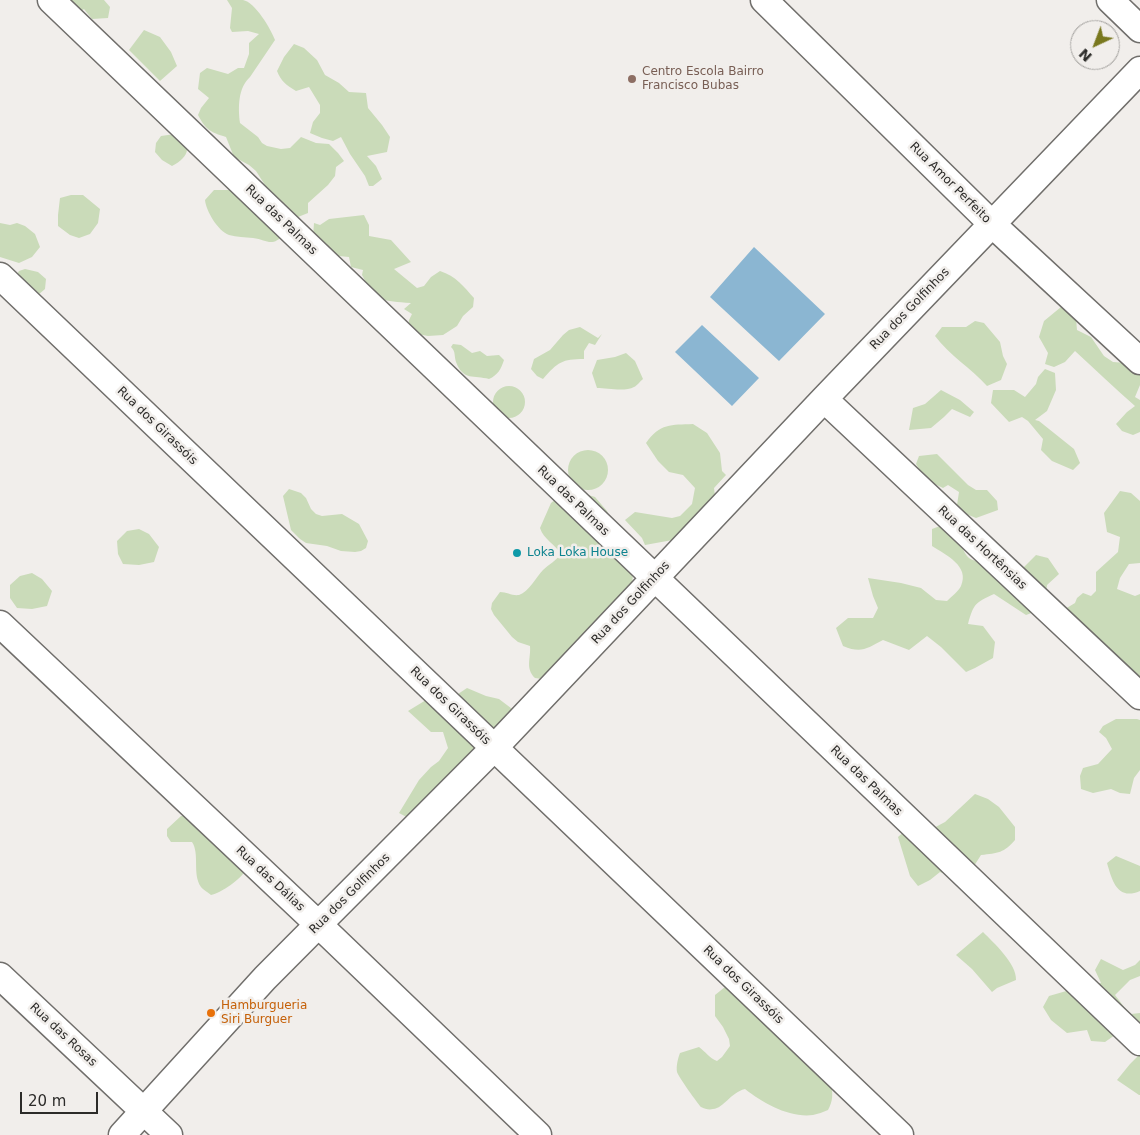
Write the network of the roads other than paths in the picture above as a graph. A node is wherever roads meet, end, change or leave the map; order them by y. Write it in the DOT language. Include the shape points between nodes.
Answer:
graph roads {
  1 [pos="51,0"];
  2 [pos="764,0"];
  3 [pos="1110,0"];
  4 [pos="1140,29"];
  5 [pos="1140,70"];
  6 [pos="992,224"];
  7 [pos="0,276"];
  8 [pos="1140,361"];
  9 [pos="824,399"];
  10 [pos="654,578"];
  11 [pos="0,624"];
  12 [pos="1140,696"];
  13 [pos="494,748"];
  14 [pos="319,925"];
  15 [pos="0,976"];
  16 [pos="1140,1042"];
  17 [pos="144,1111"];
  18 [pos="122,1135"];
  19 [pos="169,1135"];
  20 [pos="538,1135"];
  21 [pos="900,1135"];
  1 -- 10 [label="street, Rua das Palmas"];
  2 -- 6 [label="street, Rua Amor Perfeito"];
  3 -- 4 [label="street"];
  5 -- 6 [label="street, Rua dos Golfinhos"];
  6 -- 8 [label="street, Rua Amor Perfeito"];
  6 -- 9 [label="street, Rua dos Golfinhos"];
  7 -- 13 [label="street, Rua dos Girassóis"];
  9 -- 10 [label="street, Rua dos Golfinhos"];
  9 -- 12 [label="street, Rua das Hortênsias"];
  10 -- 13 [label="street, Rua dos Golfinhos"];
  10 -- 16 [label="street, Rua das Palmas"];
  11 -- 14 [label="street, Rua das Dálias"];
  13 -- 14 [label="street, Rua dos Golfinhos"];
  13 -- 21 [label="street, Rua dos Girassóis"];
  14 -- 17 [label="street, Rua dos Golfinhos" via="265,978"];
  14 -- 20 [label="street, Rua das Dálias"];
  15 -- 17 [label="street, Rua das Rosas"];
  17 -- 18 [label="street, Rua dos Golfinhos"];
  17 -- 19 [label="street, Rua das Rosas"];
}
